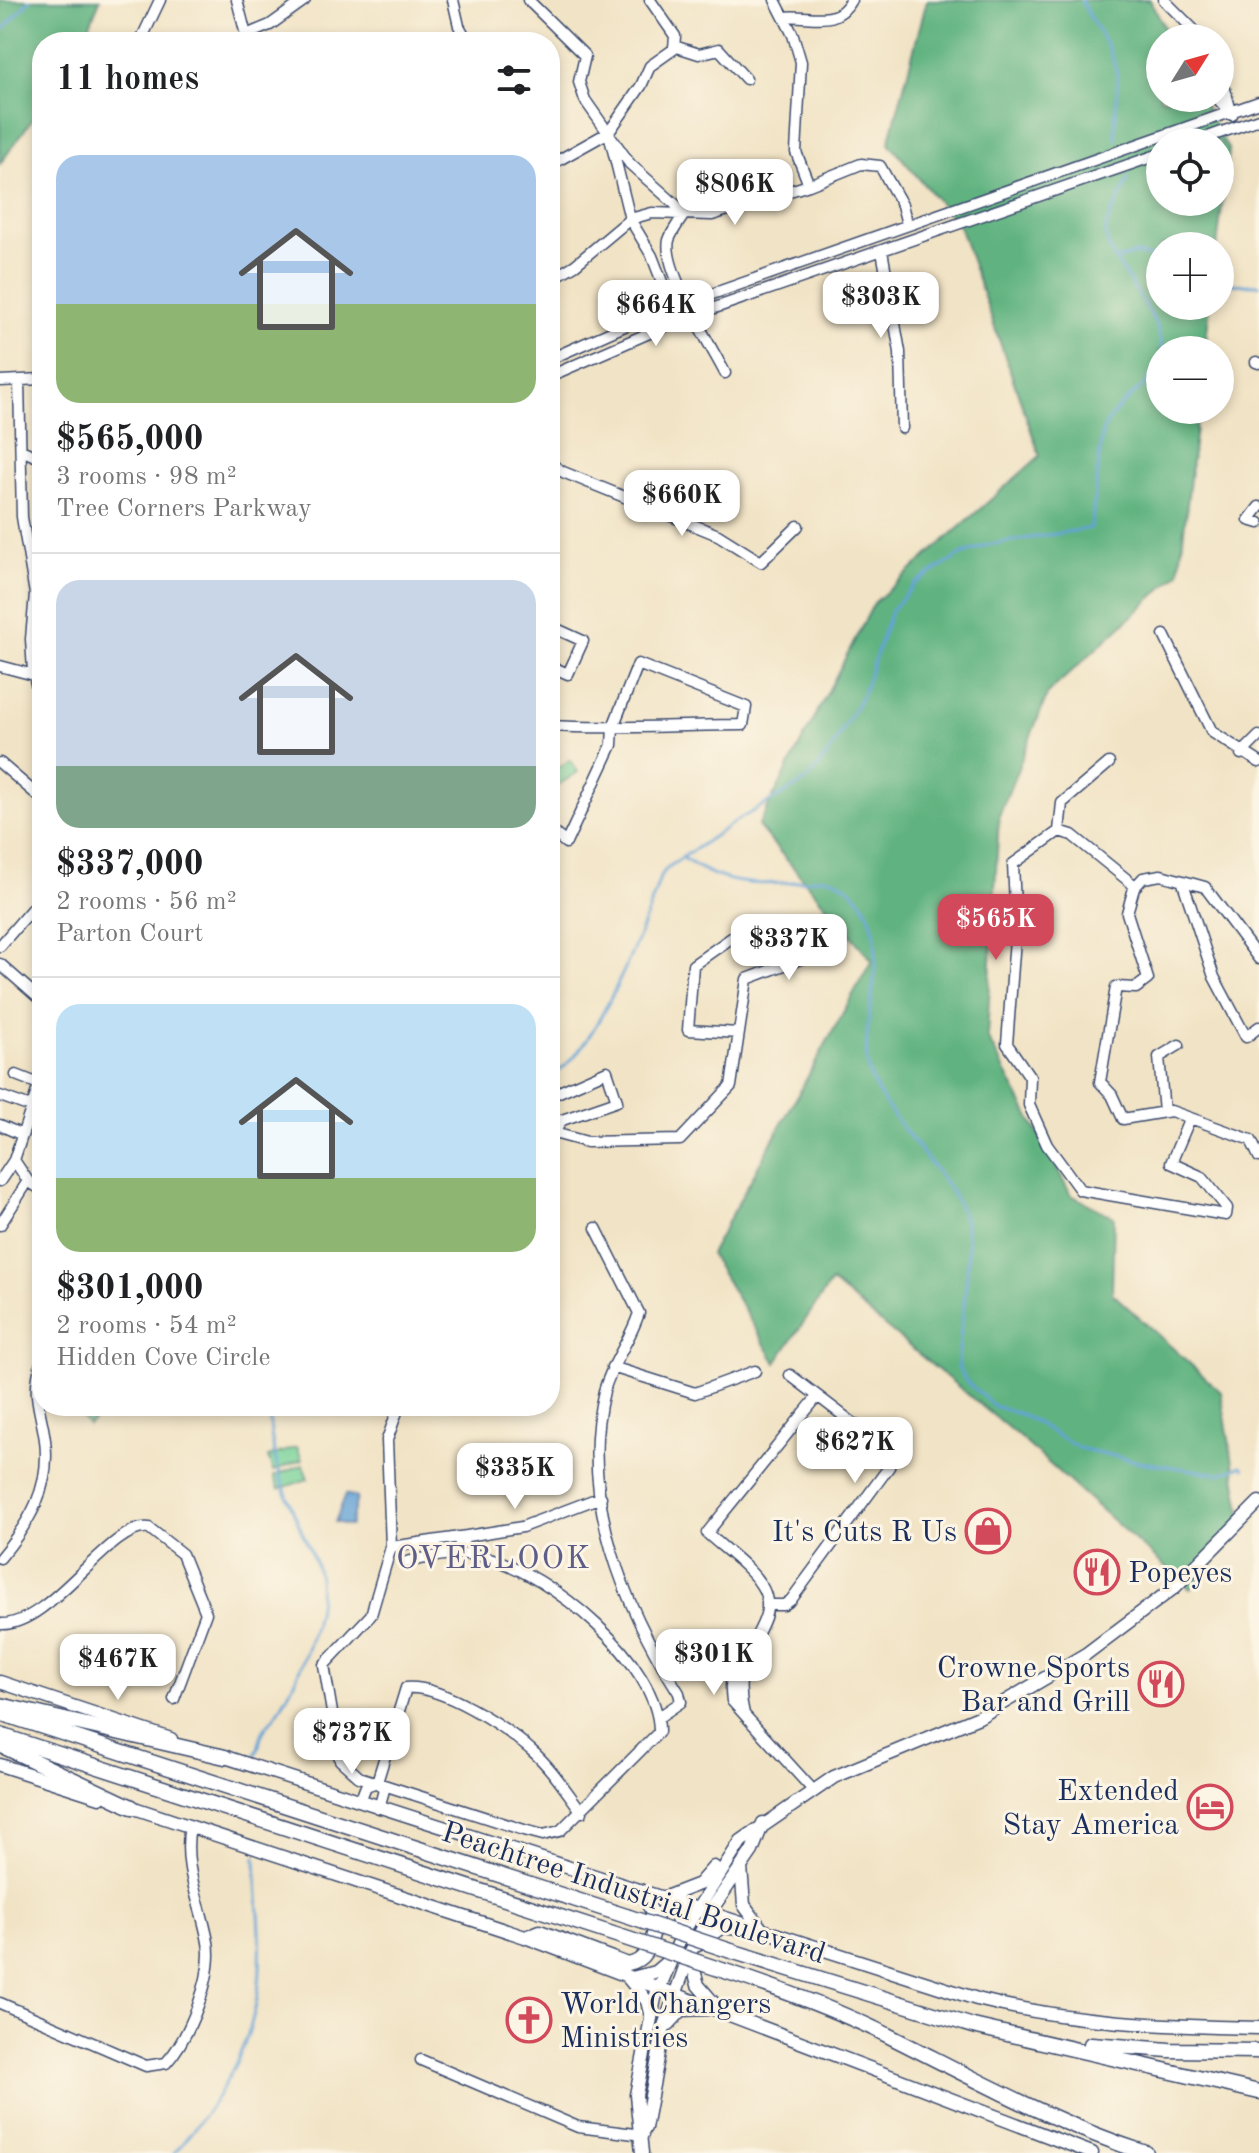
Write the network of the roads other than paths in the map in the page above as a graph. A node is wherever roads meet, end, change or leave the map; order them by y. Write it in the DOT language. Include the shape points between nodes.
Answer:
graph roads {
  1 [pos="160,0"];
  2 [pos="237,0"];
  3 [pos="305,0"];
  4 [pos="453,0"];
  5 [pos="528,0"];
  6 [pos="650,0"];
  7 [pos="775,0"];
  8 [pos="851,0"];
  9 [pos="1164,0"];
  10 [pos="784,17"];
  11 [pos="1188,24"];
  12 [pos="145,32"];
  13 [pos="245,32"];
  14 [pos="257,32"];
  15 [pos="462,32"];
  16 [pos="674,46"];
  17 [pos="746,79"];
  18 [pos="1259,102"];
  19 [pos="1234,111"];
  20 [pos="1230,112"];
  21 [pos="1259,119"];
  22 [pos="1236,127"];
  23 [pos="609,132"];
  24 [pos="560,159"];
  25 [pos="1146,159"];
  26 [pos="809,185"];
  27 [pos="685,213"];
  28 [pos="630,219"];
  29 [pos="907,224"];
  30 [pos="882,251"];
  31 [pos="669,252"];
  32 [pos="652,256"];
  33 [pos="560,274"];
  34 [pos="687,304"];
  35 [pos="672,308"];
  36 [pos="694,316"];
  37 [pos="677,321"];
  38 [pos="560,355"];
  39 [pos="560,372"];
  40 [pos="725,373"];
  41 [pos="32,380"];
  42 [pos="0,381"];
  43 [pos="19,381"];
  44 [pos="902,428"];
  45 [pos="21,450"];
  46 [pos="32,455"];
  47 [pos="560,470"];
  48 [pos="1259,507"];
  49 [pos="1259,523"];
  50 [pos="798,526"];
  51 [pos="32,562"];
  52 [pos="560,631"];
  53 [pos="1164,635"];
  54 [pos="0,666"];
  55 [pos="560,670"];
  56 [pos="32,674"];
  57 [pos="560,726"];
  58 [pos="613,727"];
  59 [pos="1259,736"];
  60 [pos="1241,754"];
  61 [pos="1259,762"];
  62 [pos="0,763"];
  63 [pos="1109,763"];
  64 [pos="32,790"];
  65 [pos="1059,831"];
  66 [pos="560,838"];
  67 [pos="1183,883"];
  68 [pos="1135,886"];
  69 [pos="32,909"];
  70 [pos="0,946"];
  71 [pos="1259,959"];
  72 [pos="0,964"];
  73 [pos="32,992"];
  74 [pos="1259,1027"];
  75 [pos="739,1033"];
  76 [pos="1179,1045"];
  77 [pos="16,1075"];
  78 [pos="32,1078"];
  79 [pos="560,1092"];
  80 [pos="0,1096"];
  81 [pos="32,1101"];
  82 [pos="30,1106"];
  83 [pos="1164,1112"];
  84 [pos="1190,1118"];
  85 [pos="560,1122"];
  86 [pos="0,1125"];
  87 [pos="20,1134"];
  88 [pos="560,1134"];
  89 [pos="1255,1138"];
  90 [pos="1259,1157"];
  91 [pos="14,1160"];
  92 [pos="0,1181"];
  93 [pos="28,1181"];
  94 [pos="32,1184"];
  95 [pos="0,1225"];
  96 [pos="596,1228"];
  97 [pos="612,1367"];
  98 [pos="755,1371"];
  99 [pos="790,1375"];
  100 [pos="817,1397"];
  101 [pos="40,1416"];
  102 [pos="395,1416"];
  103 [pos="601,1497"];
  104 [pos="1259,1502"];
  105 [pos="467,1536"];
  106 [pos="391,1547"];
  107 [pos="454,1553"];
  108 [pos="0,1558"];
  109 [pos="407,1562"];
  110 [pos="767,1605"];
  111 [pos="0,1624"];
  112 [pos="0,1682"];
  113 [pos="174,1699"];
  114 [pos="0,1705"];
  115 [pos="0,1713"];
  116 [pos="659,1717"];
  117 [pos="0,1735"];
  118 [pos="0,1745"];
  119 [pos="225,1757"];
  120 [pos="0,1765"];
  121 [pos="377,1782"];
  122 [pos="812,1789"];
  123 [pos="360,1801"];
  124 [pos="132,1807"];
  125 [pos="379,1808"];
  126 [pos="582,1812"];
  127 [pos="763,1823"];
  128 [pos="190,1826"];
  129 [pos="741,1865"];
  130 [pos="640,1890"];
  131 [pos="664,1896"];
  132 [pos="704,1906"];
  133 [pos="762,1928"];
  134 [pos="525,1937"];
  135 [pos="687,1951"];
  136 [pos="670,1959"];
  137 [pos="869,1965"];
  138 [pos="628,1976"];
  139 [pos="659,1991"];
  140 [pos="676,1993"];
  141 [pos="0,2003"];
  142 [pos="722,2012"];
  143 [pos="650,2013"];
  144 [pos="1259,2028"];
  145 [pos="1043,2041"];
  146 [pos="1259,2051"];
  147 [pos="421,2060"];
  148 [pos="1259,2092"];
  149 [pos="653,2099"];
  150 [pos="643,2135"];
  151 [pos="642,2153"];
  152 [pos="1092,2153"];
  153 [pos="1146,2153"];
  1 -- 12 [label="street"];
  2 -- 13 [label="street"];
  3 -- 14 [label="street"];
  4 -- 15 [label="street"];
  5 -- 23 [label="street" via="585,56 579,82 585,100"];
  6 -- 16 [label="street" via="675,36"];
  7 -- 10 [label="street"];
  8 -- 10 [label="street" via="834,19"];
  9 -- 11 [label="street"];
  10 -- 26 [label="street" via="801,62 796,152"];
  16 -- 17 [label="street" via="699,54 719,49"];
  16 -- 23 [label="street" via="650,66"];
  18 -- 19 [label="street"];
  20 -- 22 [label="street"];
  20 -- 29 [label="street"];
  21 -- 22 [label="street"];
  23 -- 24 [label="street"];
  23 -- 27 [label="street" via="630,164"];
  23 -- 28 [label="street"];
  25 -- 30 [label="street"];
  26 -- 27 [label="street" via="712,215"];
  26 -- 29 [label="street" via="861,164 880,166"];
  27 -- 28 [label="street"];
  27 -- 31 [label="street" via="669,239"];
  28 -- 32 [label="street"];
  28 -- 33 [label="street"];
  29 -- 34 [label="street"];
  30 -- 36 [label="street"];
  30 -- 44 [label="street" via="900,352"];
  31 -- 32 [label="street" via="662,249"];
  31 -- 34 [label="street"];
  32 -- 35 [label="street"];
  34 -- 35 [label="street"];
  34 -- 36 [label="street"];
  35 -- 37 [label="street"];
  35 -- 38 [label="street"];
  36 -- 37 [label="street"];
  36 -- 40 [label="street"];
  37 -- 39 [label="street"];
  41 -- 43 [label="street"];
  42 -- 43 [label="street"];
  43 -- 45 [label="street"];
  45 -- 46 [label="street"];
  45 -- 51 [label="street" via="22,517"];
  47 -- 50 [label="street" via="718,535 761,562"];
  48 -- 49 [label="street" via="1249,520"];
  52 -- 55 [label="street" via="583,641 568,674"];
  53 -- 60 [label="street" via="1212,732"];
  54 -- 56 [label="street"];
  57 -- 58 [label="street"];
  58 -- 58 [label="street" via="743,725 746,707 638,664"];
  58 -- 66 [label="street" via="612,745 566,843"];
  59 -- 60 [label="street"];
  60 -- 61 [label="street"];
  62 -- 64 [label="street"];
  63 -- 65 [label="street" via="1062,803"];
  65 -- 68 [label="street" via="1072,835"];
  65 -- 84 [label="street" via="1013,864 1016,926 1007,1044 1030,1077 1029,1105 1041,1132 1080,1190 1226,1215 1227,1208 1202,1177 1171,1163"];
  67 -- 68 [label="street" via="1161,875 1143,878"];
  67 -- 71 [label="street" via="1205,887"];
  67 -- 74 [label="street" via="1214,977 1246,1037"];
  68 -- 83 [label="street" via="1127,913 1148,979 1136,988 1116,987 1100,1082 1123,1119"];
  69 -- 70 [label="street"];
  72 -- 73 [label="street"];
  75 -- 75 [label="street" via="747,979 803,958 798,939 747,927 693,965 688,1030"];
  75 -- 88 [label="street" via="731,1086 680,1140 587,1142"];
  76 -- 83 [label="street" via="1159,1057"];
  77 -- 78 [label="street"];
  79 -- 85 [label="street" via="607,1071 617,1101"];
  80 -- 82 [label="street"];
  81 -- 82 [label="street"];
  82 -- 87 [label="street"];
  83 -- 84 [label="street"];
  84 -- 89 [label="street"];
  86 -- 87 [label="street"];
  87 -- 91 [label="street"];
  89 -- 90 [label="street"];
  91 -- 92 [label="street"];
  91 -- 93 [label="street"];
  93 -- 94 [label="street"];
  93 -- 95 [label="street"];
  96 -- 97 [label="street" via="639,1313"];
  97 -- 98 [label="street" via="695,1393"];
  97 -- 103 [label="street" via="598,1425"];
  99 -- 100 [label="street"];
  100 -- 110 [label="street" via="707,1533 762,1585"];
  100 -- 110 [label="street" via="857,1426 889,1467 791,1600"];
  101 -- 108 [label="street" via="47,1473 40,1500"];
  102 -- 106 [label="street" via="387,1440"];
  103 -- 105 [label="street" via="522,1527"];
  103 -- 116 [label="street" via="608,1542 636,1615 679,1693 681,1702"];
  104 -- 122 [label="main road" via="1175,1587 1075,1661 979,1717"];
  105 -- 106 [label="street"];
  105 -- 107 [label="street"];
  106 -- 121 [label="street" via="371,1615 328,1659 323,1673 340,1760 348,1771"];
  107 -- 109 [label="street"];
  107 -- 116 [label="street" via="514,1565 561,1594 631,1664"];
  110 -- 122 [label="street" via="766,1622 746,1658 734,1668 729,1683 732,1701"];
  111 -- 113 [label="street" via="28,1618 127,1533 149,1528 182,1554 206,1613"];
  112 -- 119 [label="main road, Peachtree Industrial Boulevard"];
  114 -- 119 [label="highway"];
  115 -- 145 [label="highway, Peachtree Industrial Boulevard, bridge" via="731,1951 973,2026"];
  116 -- 126 [label="street" via="659,1732"];
  117 -- 153 [label="highway, Peachtree Industrial Boulevard, bridge" via="725,1971 846,2016 1011,2100"];
  118 -- 124 [label="highway"];
  119 -- 123 [label="main road, Peachtree Industrial Boulevard"];
  120 -- 124 [label="main road"];
  121 -- 123 [label="street" via="366,1786"];
  121 -- 125 [label="street" via="384,1790"];
  121 -- 126 [label="street" via="543,1835 560,1831"];
  121 -- 126 [label="street" via="406,1688 422,1687 472,1711 532,1750"];
  122 -- 127 [label="main road"];
  123 -- 125 [label="main road, Peachtree Industrial Boulevard"];
  124 -- 128 [label="main road"];
  125 -- 130 [label="main road, Peachtree Industrial Boulevard"];
  127 -- 129 [label="main road"];
  127 -- 131 [label="main road" via="735,1838 699,1884"];
  127 -- 132 [label="main road" via="738,1844"];
  128 -- 134 [label="main road"];
  128 -- 141 [label="street" via="189,1874 209,1944 190,2031 166,2063 146,2066 115,2055"];
  129 -- 132 [label="main road"];
  129 -- 133 [label="main road" via="744,1905"];
  130 -- 131 [label="main road, Peachtree Industrial Boulevard"];
  130 -- 134 [label="main road" via="657,1921 649,1948 637,1962 628,1964 540,1931"];
  131 -- 132 [label="main road, Peachtree Industrial Boulevard"];
  131 -- 135 [label="main road" via="674,1909"];
  132 -- 133 [label="main road, Peachtree Industrial Boulevard"];
  132 -- 135 [label="main road"];
  132 -- 135 [label="main road"];
  133 -- 137 [label="main road, Peachtree Industrial Boulevard"];
  134 -- 138 [label="main road"];
  135 -- 136 [label="main road"];
  135 -- 137 [label="main road" via="714,1930 731,1925 858,1968"];
  135 -- 139 [label="main road"];
  135 -- 140 [label="main road"];
  135 -- 142 [label="main road" via="694,1977"];
  136 -- 138 [label="main road" via="655,1972"];
  136 -- 139 [label="main road"];
  137 -- 144 [label="main road" via="1001,2005 1081,2020"];
  138 -- 139 [label="main road"];
  138 -- 143 [label="main road"];
  139 -- 140 [label="main road"];
  139 -- 143 [label="main road"];
  140 -- 142 [label="main road"];
  140 -- 149 [label="main road" via="662,2037"];
  142 -- 149 [label="main road" via="696,2008 671,2018"];
  142 -- 152 [label="main road"];
  143 -- 150 [label="main road" via="636,2095"];
  145 -- 146 [label="highway"];
  145 -- 148 [label="highway, Peachtree Industrial Boulevard"];
  147 -- 150 [label="street" via="578,2127"];
  149 -- 150 [label="main road"];
  150 -- 151 [label="main road"];
}
